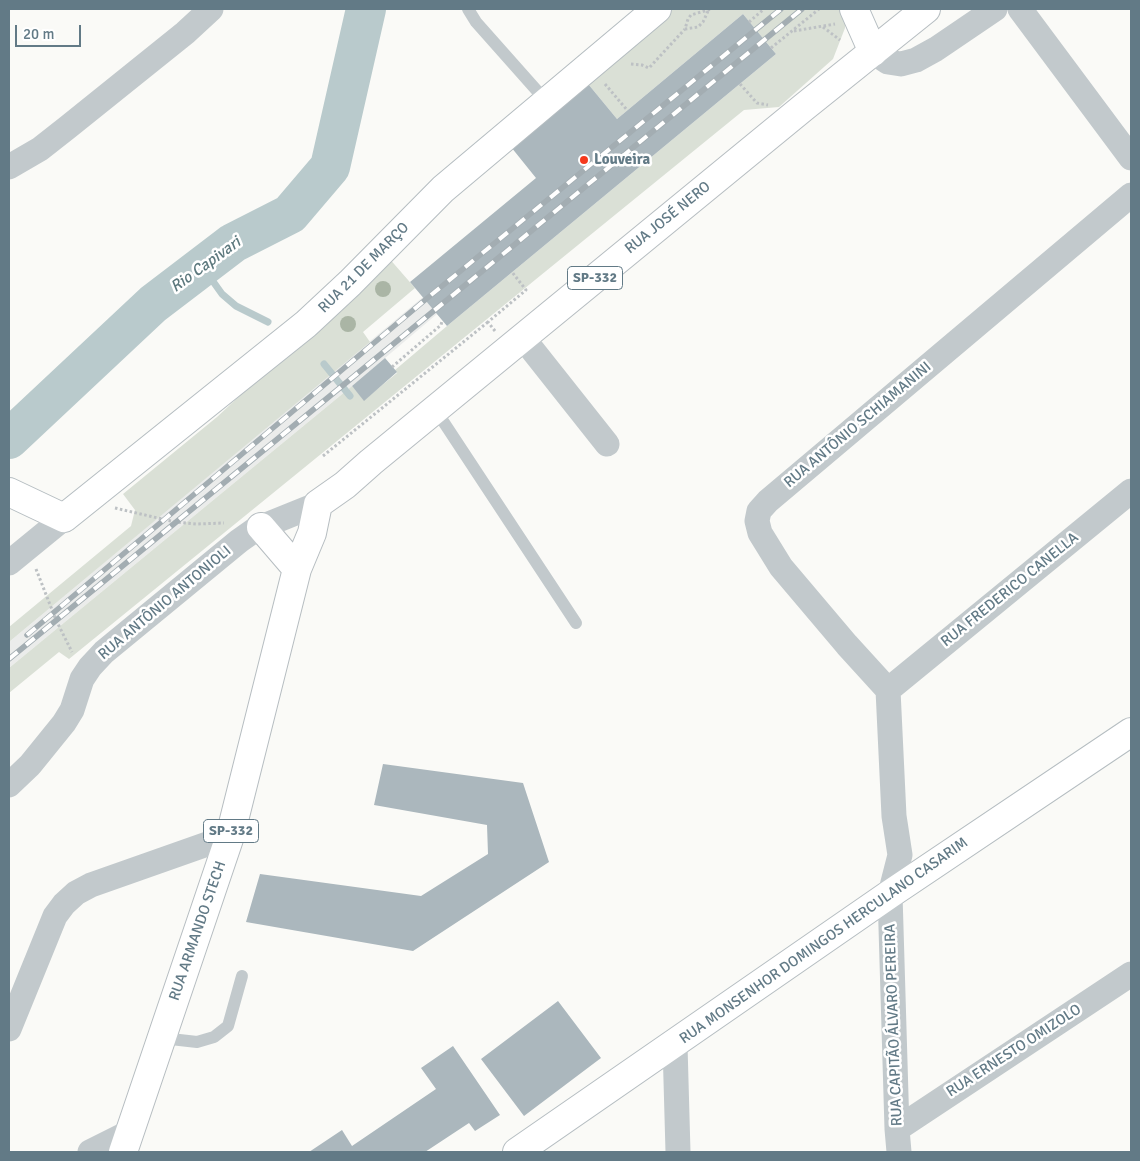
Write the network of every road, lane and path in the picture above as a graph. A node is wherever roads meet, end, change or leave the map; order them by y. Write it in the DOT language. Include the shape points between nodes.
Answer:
graph roads {
  1 [pos="211,9"];
  2 [pos="468,9"];
  3 [pos="657,9"];
  4 [pos="764,9"];
  5 [pos="820,9"];
  6 [pos="926,9"];
  7 [pos="995,9"];
  8 [pos="1020,9"];
  9 [pos="709,10"];
  10 [pos="846,16"];
  11 [pos="749,22"];
  12 [pos="685,29"];
  13 [pos="792,31"];
  14 [pos="771,48"];
  15 [pos="873,52"];
  16 [pos="627,65"];
  17 [pos="589,66"];
  18 [pos="740,84"];
  19 [pos="547,102"];
  20 [pos="627,110"];
  21 [pos="790,118"];
  22 [pos="1131,158"];
  23 [pos="9,167"];
  24 [pos="1131,195"];
  25 [pos="512,272"];
  26 [pos="442,321"];
  27 [pos="488,322"];
  28 [pos="516,343"];
  29 [pos="393,368"];
  30 [pos="435,409"];
  31 [pos="607,444"];
  32 [pos="323,456"];
  33 [pos="1131,491"];
  34 [pos="12,493"];
  35 [pos="89,498"];
  36 [pos="318,504"];
  37 [pos="64,518"];
  38 [pos="258,528"];
  39 [pos="18,555"];
  40 [pos="297,569"];
  41 [pos="576,623"];
  42 [pos="84,676"];
  43 [pos="888,690"];
  44 [pos="1131,732"];
  45 [pos="9,785"];
  46 [pos="230,836"];
  47 [pos="890,894"];
  48 [pos="1131,974"];
  49 [pos="242,976"];
  50 [pos="9,1029"];
  51 [pos="162,1038"];
  52 [pos="674,1045"];
  53 [pos="898,1140"];
  54 [pos="127,1142"];
  55 [pos="90,1152"];
  56 [pos="517,1152"];
  57 [pos="678,1152"];
  1 -- 23 [label="street" via="68,127"];
  2 -- 19 [label="lane"];
  3 -- 17 [label="main road, RUA 21 DE MARÇO"];
  4 -- 11 [label="path"];
  5 -- 13 [label="path"];
  6 -- 15 [label="main road, RUA JOSÉ NERO / SP-332"];
  7 -- 15 [label="street" via="916,60 901,64 888,62"];
  8 -- 22 [label="street"];
  9 -- 12 [label="path" via="698,27"];
  9 -- 12 [label="path" via="691,15"];
  10 -- 13 [label="path"];
  10 -- 15 [label="main road"];
  12 -- 16 [label="path" via="649,68"];
  13 -- 14 [label="path"];
  15 -- 21 [label="main road, RUA JOSÉ NERO / SP-332"];
  17 -- 19 [label="main road, RUA 21 DE MARÇO"];
  17 -- 20 [label="path"];
  18 -- 21 [label="path" via="757,103 780,107"];
  19 -- 35 [label="main road, RUA 21 DE MARÇO" via="443,189 306,324"];
  21 -- 28 [label="main road, RUA JOSÉ NERO / SP-332"];
  24 -- 43 [label="street, RUA ANTÔNIO SCHIAMANINI" via="760,511 757,521 760,533 781,567"];
  25 -- 27 [label="path" via="526,290"];
  26 -- 29 [label="path"];
  27 -- 28 [label="path"];
  27 -- 32 [label="path"];
  28 -- 30 [label="main road, RUA JOSÉ NERO / SP-332"];
  28 -- 31 [label="street"];
  30 -- 36 [label="main road, RUA JOSÉ NERO / SP-332"];
  30 -- 41 [label="lane"];
  33 -- 43 [label="street, RUA FREDERICO CANELLA"];
  34 -- 37 [label="main road"];
  35 -- 37 [label="main road, RUA 21 DE MARÇO"];
  35 -- 38 [label="path" via="120,510 175,522"];
  36 -- 38 [label="street, RUA ANTÔNIO ANTONIOLI"];
  36 -- 40 [label="main road, RUA ARMANDO STECH / SP-332" via="312,533"];
  37 -- 39 [label="street"];
  38 -- 40 [label="main road"];
  38 -- 42 [label="street, RUA ANTÔNIO ANTONIOLI" via="104,652"];
  39 -- 42 [label="path"];
  40 -- 46 [label="main road, RUA ARMANDO STECH / SP-332"];
  42 -- 45 [label="street, RUA ANTÔNIO ANTONIOLI" via="64,723"];
  43 -- 47 [label="street, RUA CAPITÃO ÁLVARO PEREIRA" via="894,808 900,855"];
  44 -- 47 [label="main road, RUA MONSENHOR DOMINGOS HERCULANO CASARIM"];
  46 -- 50 [label="street" via="76,893 55,916"];
  46 -- 51 [label="main road, RUA ARMANDO STECH / SP-332"];
  47 -- 52 [label="main road, RUA MONSENHOR DOMINGOS HERCULANO CASARIM"];
  47 -- 53 [label="street, RUA CAPITÃO ÁLVARO PEREIRA"];
  48 -- 53 [label="street, RUA ERNESTO OMIZOLO"];
  49 -- 51 [label="lane" via="228,1026 197,1042"];
  51 -- 54 [label="main road, RUA ARMANDO STECH / SP-332"];
  52 -- 56 [label="main road, RUA MONSENHOR DOMINGOS HERCULANO CASARIM"];
  52 -- 57 [label="street"];
  54 -- 55 [label="street"];
}
